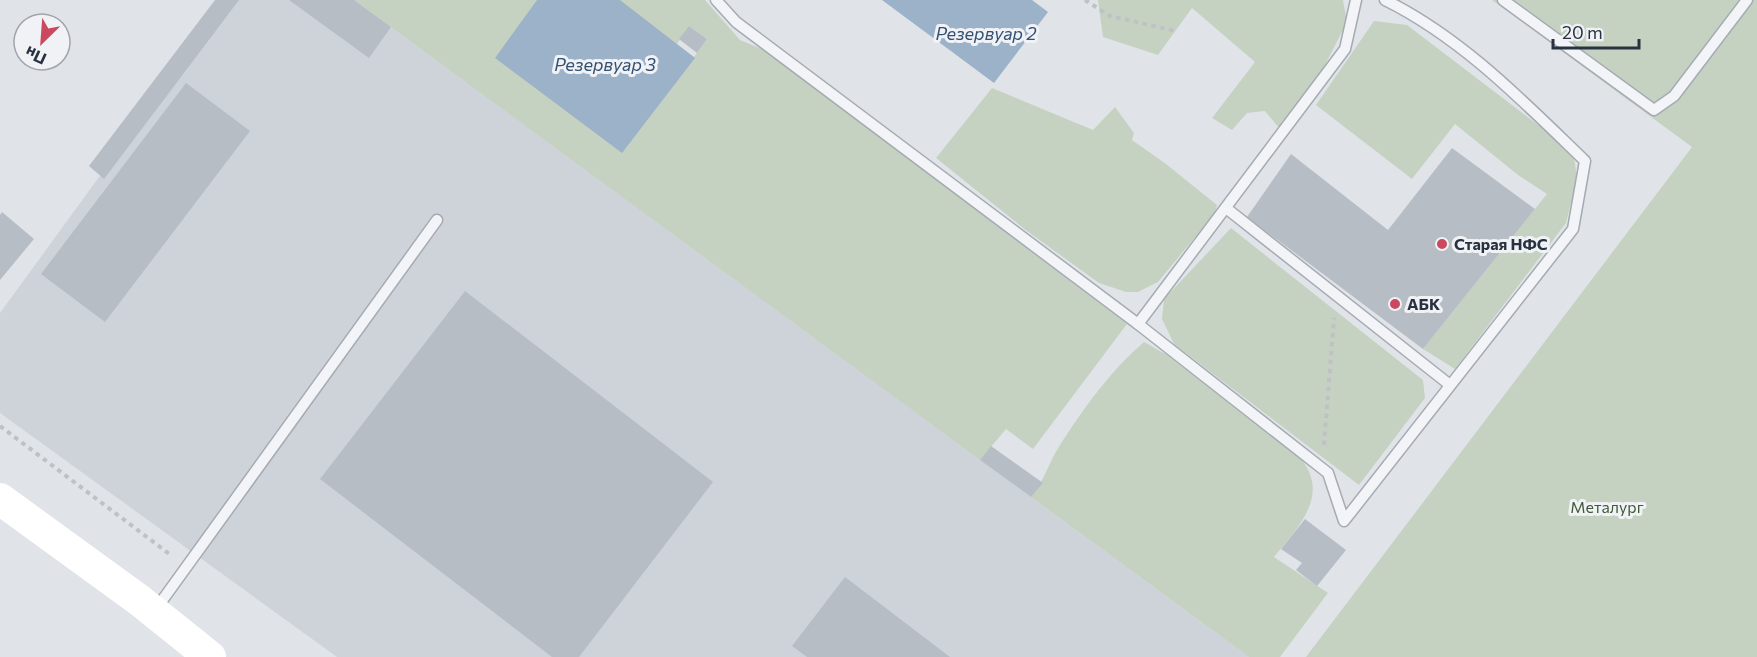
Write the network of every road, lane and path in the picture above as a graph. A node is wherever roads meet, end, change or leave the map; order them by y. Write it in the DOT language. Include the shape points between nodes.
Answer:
graph roads {
  1 [pos="716,0"];
  2 [pos="1085,0"];
  3 [pos="1356,0"];
  4 [pos="1385,0"];
  5 [pos="1503,0"];
  6 [pos="1747,0"];
  7 [pos="1176,31"];
  8 [pos="1226,208"];
  9 [pos="437,220"];
  10 [pos="1335,308"];
  11 [pos="1138,324"];
  12 [pos="1450,385"];
  13 [pos="0,426"];
  14 [pos="1322,468"];
  15 [pos="0,499"];
  16 [pos="187,567"];
  17 [pos="154,612"];
  18 [pos="210,657"];
  1 -- 11 [label="lane" via="736,22"];
  2 -- 7 [label="path" via="1110,16"];
  3 -- 8 [label="lane" via="1345,49"];
  4 -- 12 [label="lane" via="1420,17 1513,91 1585,161 1572,230"];
  5 -- 6 [label="lane" via="1654,110 1674,96"];
  8 -- 11 [label="lane"];
  8 -- 12 [label="lane"];
  9 -- 16 [label="lane"];
  10 -- 14 [label="path"];
  11 -- 14 [label="lane"];
  12 -- 14 [label="lane" via="1344,521 1328,473"];
  13 -- 16 [label="path"];
  15 -- 17 [label="main road"];
  16 -- 17 [label="lane"];
  17 -- 18 [label="main road"];
}
